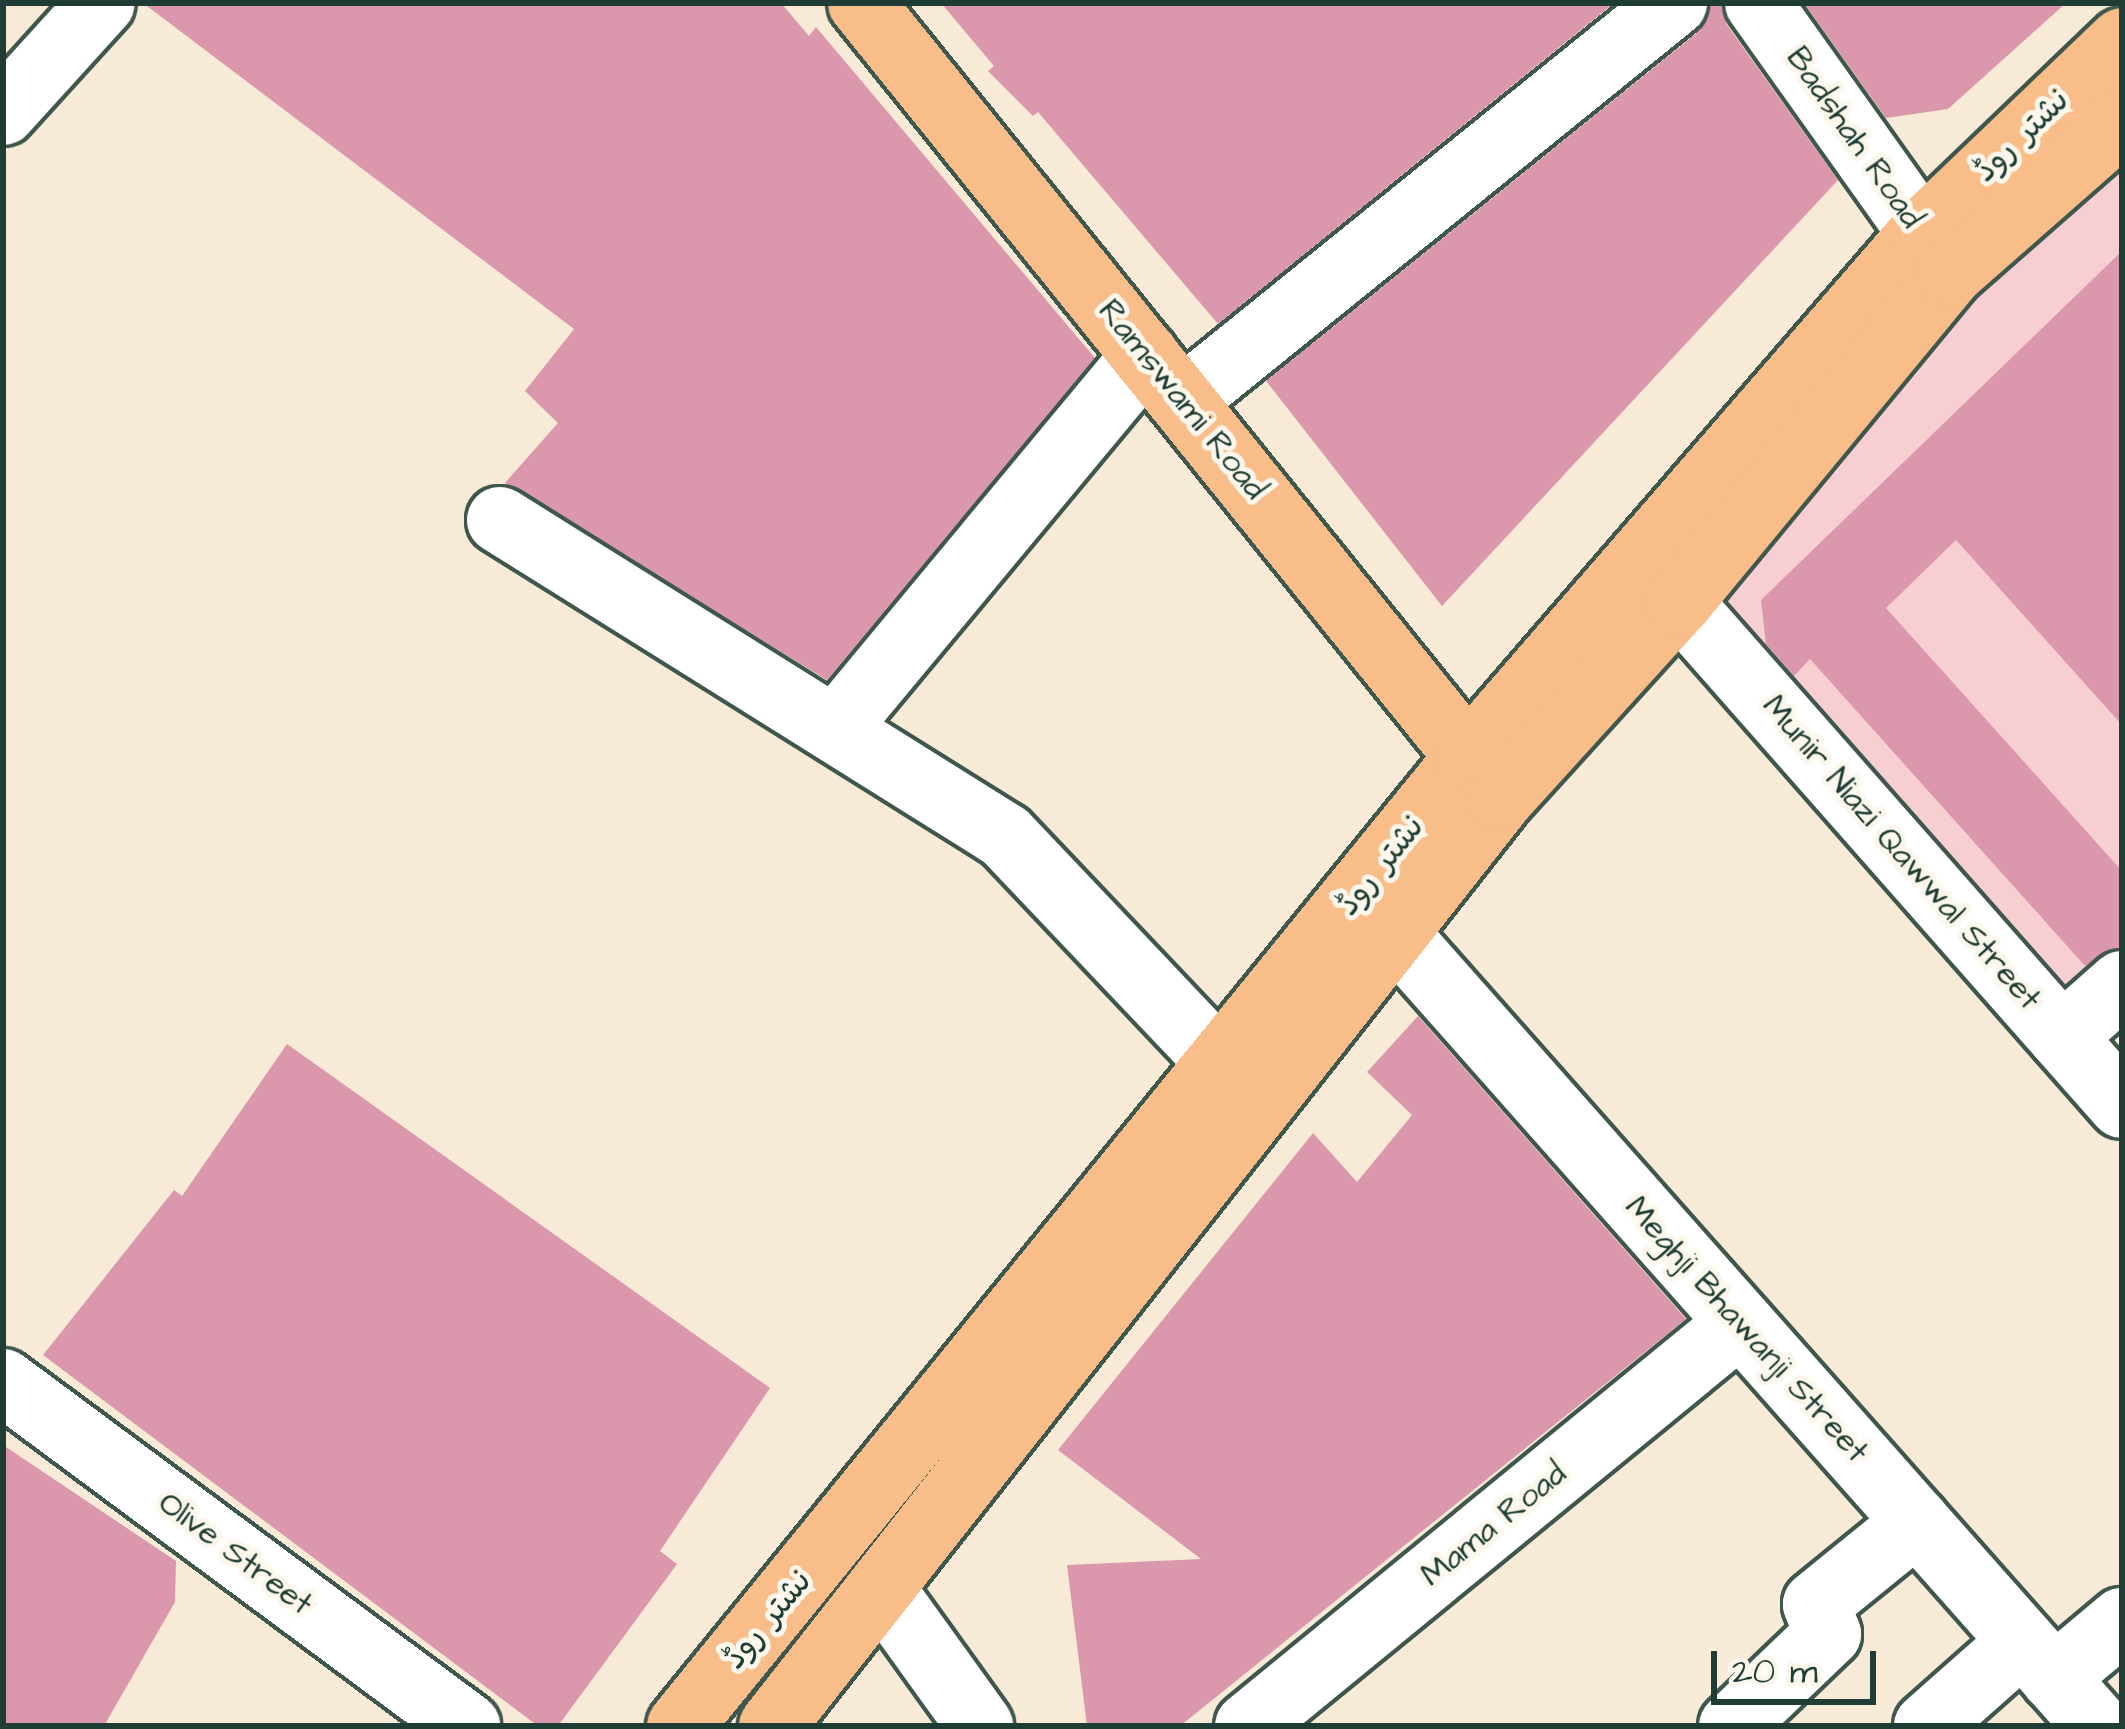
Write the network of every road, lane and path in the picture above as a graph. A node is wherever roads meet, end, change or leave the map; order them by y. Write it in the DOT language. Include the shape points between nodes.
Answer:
graph roads {
  1 [pos="102,3"];
  2 [pos="861,3"];
  3 [pos="1674,3"];
  4 [pos="1758,3"];
  5 [pos="2122,41"];
  6 [pos="3,112"];
  7 [pos="2122,122"];
  8 [pos="1936,253"];
  9 [pos="1164,378"];
  10 [pos="500,520"];
  11 [pos="1679,602"];
  12 [pos="835,729"];
  13 [pos="1485,777"];
  14 [pos="1395,933"];
  15 [pos="2122,984"];
  16 [pos="2062,1036"];
  17 [pos="1221,1064"];
  18 [pos="2122,1105"];
  19 [pos="1740,1323"];
  20 [pos="3,1382"];
  21 [pos="1917,1522"];
  22 [pos="881,1588"];
  23 [pos="2122,1621"];
  24 [pos="2038,1660"];
  25 [pos="467,1726"];
  26 [pos="680,1726"];
  27 [pos="772,1726"];
  28 [pos="980,1726"];
  29 [pos="1248,1726"];
  30 [pos="1732,1726"];
  31 [pos="1927,1726"];
  32 [pos="2097,1726"];
  1 -- 6 [label="street"];
  2 -- 9 [label="main road, Ramswami Road"];
  3 -- 9 [label="street"];
  4 -- 8 [label="street, Badshah Road"];
  5 -- 8 [label="main road, نشتر روڈ"];
  7 -- 8 [label="main road, نشتر روڈ"];
  8 -- 11 [label="main road, نشتر روڈ"];
  8 -- 13 [label="main road, نشتر روڈ"];
  9 -- 12 [label="street"];
  9 -- 13 [label="main road, Ramswami Road"];
  10 -- 12 [label="street"];
  11 -- 13 [label="main road, نشتر روڈ"];
  11 -- 16 [label="street, Munir Niazi Qawwal Street"];
  12 -- 17 [label="street" via="1005,836"];
  13 -- 14 [label="main road, نشتر روڈ"];
  13 -- 17 [label="main road, نشتر روڈ"];
  14 -- 19 [label="street, Meghji Bhawanji Street"];
  14 -- 22 [label="main road, نشتر روڈ"];
  15 -- 16 [label="street"];
  16 -- 18 [label="street, Munir Niazi Qawwal Street"];
  17 -- 26 [label="main road, نشتر روڈ"];
  19 -- 21 [label="street, Meghji Bhawanji Street"];
  19 -- 29 [label="street, Mama Road"];
  20 -- 25 [label="street, Olive Street"];
  21 -- 24 [label="street, Meghji Bhawanji Street"];
  21 -- 30 [label="street" via="1816,1604 1828,1634"];
  22 -- 27 [label="main road, نشتر روڈ"];
  22 -- 28 [label="street"];
  23 -- 24 [label="street"];
  24 -- 31 [label="street"];
  24 -- 32 [label="street, Meghji Bhawanji Street"];
}
